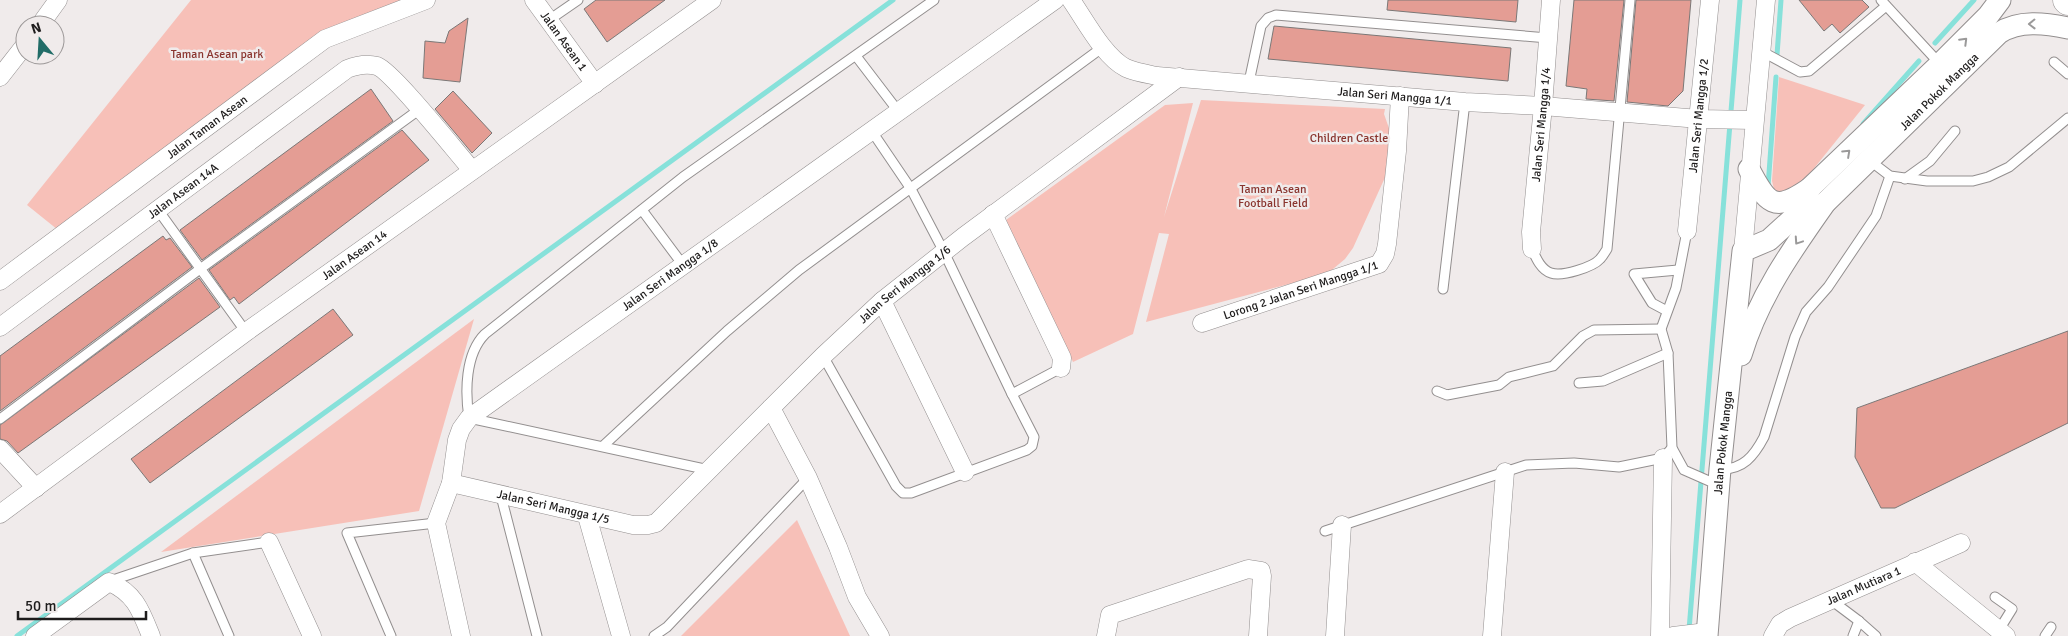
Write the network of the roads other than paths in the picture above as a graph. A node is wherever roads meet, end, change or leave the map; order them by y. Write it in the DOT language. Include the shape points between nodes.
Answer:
graph roads {
  1 [pos="58,0"];
  2 [pos="426,0"];
  3 [pos="534,0"];
  4 [pos="578,0"];
  5 [pos="712,0"];
  6 [pos="934,0"];
  7 [pos="1056,0"];
  8 [pos="1071,0"];
  9 [pos="1550,0"];
  10 [pos="1630,0"];
  11 [pos="1710,0"];
  12 [pos="1766,0"];
  13 [pos="2000,0"];
  14 [pos="1883,3"];
  15 [pos="47,15"];
  16 [pos="549,20"];
  17 [pos="2068,28"];
  18 [pos="1548,38"];
  19 [pos="1103,47"];
  20 [pos="1761,51"];
  21 [pos="856,56"];
  22 [pos="15,58"];
  23 [pos="2054,62"];
  24 [pos="1940,64"];
  25 [pos="2068,74"];
  26 [pos="0,78"];
  27 [pos="1179,78"];
  28 [pos="1249,82"];
  29 [pos="595,84"];
  30 [pos="1400,96"];
  31 [pos="1465,102"];
  32 [pos="1543,106"];
  33 [pos="420,109"];
  34 [pos="898,111"];
  35 [pos="1619,112"];
  36 [pos="2068,118"];
  37 [pos="1699,119"];
  38 [pos="1747,120"];
  39 [pos="871,130"];
  40 [pos="1955,131"];
  41 [pos="1869,160"];
  42 [pos="1749,169"];
  43 [pos="472,170"];
  44 [pos="1890,176"];
  45 [pos="1905,179"];
  46 [pos="911,189"];
  47 [pos="1819,194"];
  48 [pos="158,210"];
  49 [pos="642,210"];
  50 [pos="994,214"];
  51 [pos="1687,231"];
  52 [pos="1532,249"];
  53 [pos="1743,251"];
  54 [pos="944,252"];
  55 [pos="683,265"];
  56 [pos="200,268"];
  57 [pos="1678,270"];
  58 [pos="0,280"];
  59 [pos="1443,289"];
  60 [pos="882,301"];
  61 [pos="1667,311"];
  62 [pos="1202,323"];
  63 [pos="0,326"];
  64 [pos="1661,329"];
  65 [pos="246,332"];
  66 [pos="1668,353"];
  67 [pos="822,356"];
  68 [pos="1061,368"];
  69 [pos="1579,383"];
  70 [pos="1437,391"];
  71 [pos="1012,394"];
  72 [pos="1727,404"];
  73 [pos="771,408"];
  74 [pos="469,418"];
  75 [pos="0,419"];
  76 [pos="603,446"];
  77 [pos="0,449"];
  78 [pos="1668,453"];
  79 [pos="710,470"];
  80 [pos="965,472"];
  81 [pos="1505,472"];
  82 [pos="808,478"];
  83 [pos="1716,478"];
  84 [pos="451,483"];
  85 [pos="36,488"];
  86 [pos="501,496"];
  87 [pos="0,514"];
  88 [pos="587,516"];
  89 [pos="436,523"];
  90 [pos="656,523"];
  91 [pos="1342,525"];
  92 [pos="1325,531"];
  93 [pos="269,542"];
  94 [pos="1960,544"];
  95 [pos="192,553"];
  96 [pos="1915,562"];
  97 [pos="109,582"];
  98 [pos="1995,597"];
  99 [pos="1831,599"];
  100 [pos="1859,621"];
  101 [pos="2051,627"];
  102 [pos="2003,633"];
  103 [pos="1692,635"];
  104 [pos="35,636"];
  105 [pos="151,636"];
  106 [pos="228,636"];
  107 [pos="312,636"];
  108 [pos="391,636"];
  109 [pos="461,636"];
  110 [pos="537,636"];
  111 [pos="621,636"];
  112 [pos="654,636"];
  113 [pos="880,636"];
  114 [pos="1106,636"];
  115 [pos="1258,636"];
  116 [pos="1335,636"];
  117 [pos="1492,636"];
  118 [pos="1660,636"];
  119 [pos="1773,636"];
  120 [pos="1854,636"];
  121 [pos="1876,636"];
  122 [pos="2045,636"];
  1 -- 15 [label="street"];
  2 -- 58 [label="street, Jalan Taman Asean" via="325,39"];
  3 -- 16 [label="street, Jalan Asean 1"];
  4 -- 16 [label="lane"];
  5 -- 29 [label="street, Jalan Asean 14"];
  6 -- 21 [label="lane"];
  7 -- 34 [label="street, Jalan Seri Mangga 1/8"];
  8 -- 19 [label="street, Jalan Seri Mangga 1/1"];
  9 -- 18 [label="street, Jalan Seri Mangga 1/4"];
  10 -- 35 [label="lane"];
  11 -- 37 [label="street, Jalan Seri Mangga 1/2"];
  12 -- 20 [label="street, Jalan Pokok Mangga"];
  24 -- 13 [label="street, Jalan Pokok Mangga, one-way"];
  14 -- 20 [label="lane" via="1809,70 1800,72"];
  14 -- 24 [label="lane"];
  16 -- 29 [label="street, Jalan Asean 1"];
  17 -- 41 [label="street, Jalan Pokok Mangga, one-way" via="2037,23 2008,27 1998,33"];
  18 -- 28 [label="lane" via="1276,15 1261,26"];
  18 -- 32 [label="street, Jalan Seri Mangga 1/4"];
  19 -- 27 [label="street, Jalan Seri Mangga 1/1" via="1125,68"];
  19 -- 46 [label="lane"];
  20 -- 38 [label="street, Jalan Pokok Mangga"];
  21 -- 34 [label="lane"];
  21 -- 49 [label="lane"];
  22 -- 26 [label="street"];
  23 -- 25 [label="lane"];
  47 -- 24 [label="street, Jalan Pokok Mangga, one-way"];
  27 -- 28 [label="street, Jalan Seri Mangga 1/1"];
  27 -- 50 [label="street, Jalan Seri Mangga 1/6"];
  28 -- 30 [label="street, Jalan Seri Mangga 1/1"];
  29 -- 43 [label="street, Jalan Asean 14"];
  30 -- 31 [label="street, Jalan Seri Mangga 1/1"];
  30 -- 62 [label="street, Lorong 2 Jalan Seri Mangga 1/1" via="1387,244 1379,264"];
  31 -- 32 [label="street, Jalan Seri Mangga 1/1"];
  31 -- 59 [label="lane"];
  32 -- 35 [label="street, Jalan Seri Mangga 1/1"];
  32 -- 52 [label="street, Jalan Seri Mangga 1/4"];
  33 -- 43 [label="street"];
  33 -- 48 [label="street, Jalan Asean 14A" via="378,67 358,65 347,69"];
  33 -- 56 [label="lane"];
  34 -- 39 [label="street, Jalan Seri Mangga 1/8"];
  35 -- 37 [label="street, Jalan Seri Mangga 1/1"];
  35 -- 52 [label="lane" via="1609,234 1600,260 1564,274 1551,273 1538,264"];
  36 -- 45 [label="lane" via="2009,167 1988,177 1973,181"];
  37 -- 38 [label="street, Jalan Seri Mangga 1/1"];
  37 -- 51 [label="street, Jalan Seri Mangga 1/2"];
  38 -- 42 [label="street, Jalan Pokok Mangga"];
  39 -- 46 [label="lane"];
  39 -- 55 [label="street, Jalan Seri Mangga 1/8"];
  40 -- 45 [label="lane" via="1930,161"];
  41 -- 44 [label="lane"];
  41 -- 47 [label="street, Jalan Pokok Mangga"];
  42 -- 47 [label="street" via="1758,186 1773,202 1782,204"];
  42 -- 53 [label="street, Jalan Pokok Mangga"];
  43 -- 65 [label="street, Jalan Asean 14"];
  44 -- 45 [label="lane"];
  44 -- 83 [label="lane" via="1872,223 1828,287 1806,312 1758,448 1742,465"];
  46 -- 54 [label="lane"];
  46 -- 76 [label="lane" via="799,270"];
  47 -- 53 [label="street, Jalan Pokok Mangga" via="1800,201 1801,212 1769,240"];
  47 -- 72 [label="street, one-way" via="1748,331"];
  48 -- 56 [label="lane"];
  48 -- 63 [label="street, Jalan Asean 14A"];
  49 -- 55 [label="lane"];
  49 -- 74 [label="lane" via="480,339 468,374"];
  50 -- 54 [label="street, Jalan Seri Mangga 1/6"];
  50 -- 68 [label="street" via="1062,358"];
  51 -- 57 [label="lane"];
  53 -- 72 [label="street, Jalan Pokok Mangga"];
  54 -- 60 [label="street, Jalan Seri Mangga 1/6"];
  54 -- 71 [label="lane"];
  55 -- 74 [label="street, Jalan Seri Mangga 1/8"];
  56 -- 65 [label="lane"];
  56 -- 75 [label="lane"];
  57 -- 61 [label="lane" via="1676,288"];
  57 -- 61 [label="lane" via="1634,274 1652,303"];
  60 -- 67 [label="street, Jalan Seri Mangga 1/6"];
  60 -- 80 [label="street"];
  61 -- 64 [label="lane"];
  64 -- 66 [label="lane"];
  64 -- 70 [label="lane" via="1594,330 1554,366 1509,377 1499,385 1447,395"];
  65 -- 85 [label="street, Jalan Asean 14"];
  66 -- 69 [label="lane" via="1603,381"];
  66 -- 78 [label="lane"];
  67 -- 73 [label="street, Jalan Seri Mangga 1/6"];
  67 -- 80 [label="lane" via="903,493 911,494"];
  68 -- 71 [label="lane"];
  71 -- 80 [label="lane" via="1034,437 1032,446"];
  72 -- 83 [label="street, Jalan Pokok Mangga"];
  73 -- 79 [label="street, Jalan Seri Mangga 1/6"];
  73 -- 82 [label="street"];
  74 -- 76 [label="lane"];
  74 -- 84 [label="street, Jalan Seri Mangga 1/8" via="457,440"];
  76 -- 79 [label="lane"];
  77 -- 85 [label="street"];
  78 -- 81 [label="lane" via="1619,467 1552,462"];
  78 -- 83 [label="lane" via="1684,470"];
  78 -- 118 [label="street"];
  79 -- 90 [label="street, Jalan Seri Mangga 1/6"];
  81 -- 91 [label="lane"];
  81 -- 117 [label="street"];
  82 -- 112 [label="lane" via="667,627"];
  82 -- 113 [label="street" via="857,598"];
  83 -- 103 [label="street, Jalan Pokok Mangga"];
  84 -- 86 [label="street, Jalan Seri Mangga 1/5"];
  84 -- 89 [label="street, Jalan Seri Mangga 1/8"];
  85 -- 87 [label="street, Jalan Asean 14"];
  86 -- 88 [label="street, Jalan Seri Mangga 1/5"];
  86 -- 110 [label="lane"];
  88 -- 90 [label="street, Jalan Seri Mangga 1/5" via="633,525"];
  88 -- 111 [label="street"];
  89 -- 108 [label="lane" via="347,533"];
  89 -- 109 [label="street"];
  91 -- 92 [label="lane"];
  91 -- 116 [label="street"];
  93 -- 95 [label="lane"];
  93 -- 107 [label="street"];
  94 -- 96 [label="street, Jalan Mutiara 1"];
  95 -- 97 [label="lane"];
  95 -- 106 [label="lane"];
  96 -- 99 [label="street, Jalan Mutiara 1"];
  96 -- 102 [label="street"];
  97 -- 104 [label="street"];
  97 -- 105 [label="street" via="132,598"];
  98 -- 102 [label="lane" via="2012,609"];
  99 -- 100 [label="lane"];
  99 -- 119 [label="street, Jalan Mutiara 1" via="1780,624"];
  100 -- 120 [label="lane"];
  100 -- 121 [label="lane"];
  101 -- 122 [label="lane"];
  114 -- 115 [label="street" via="1110,615 1248,569 1261,571 1262,576"];
}
